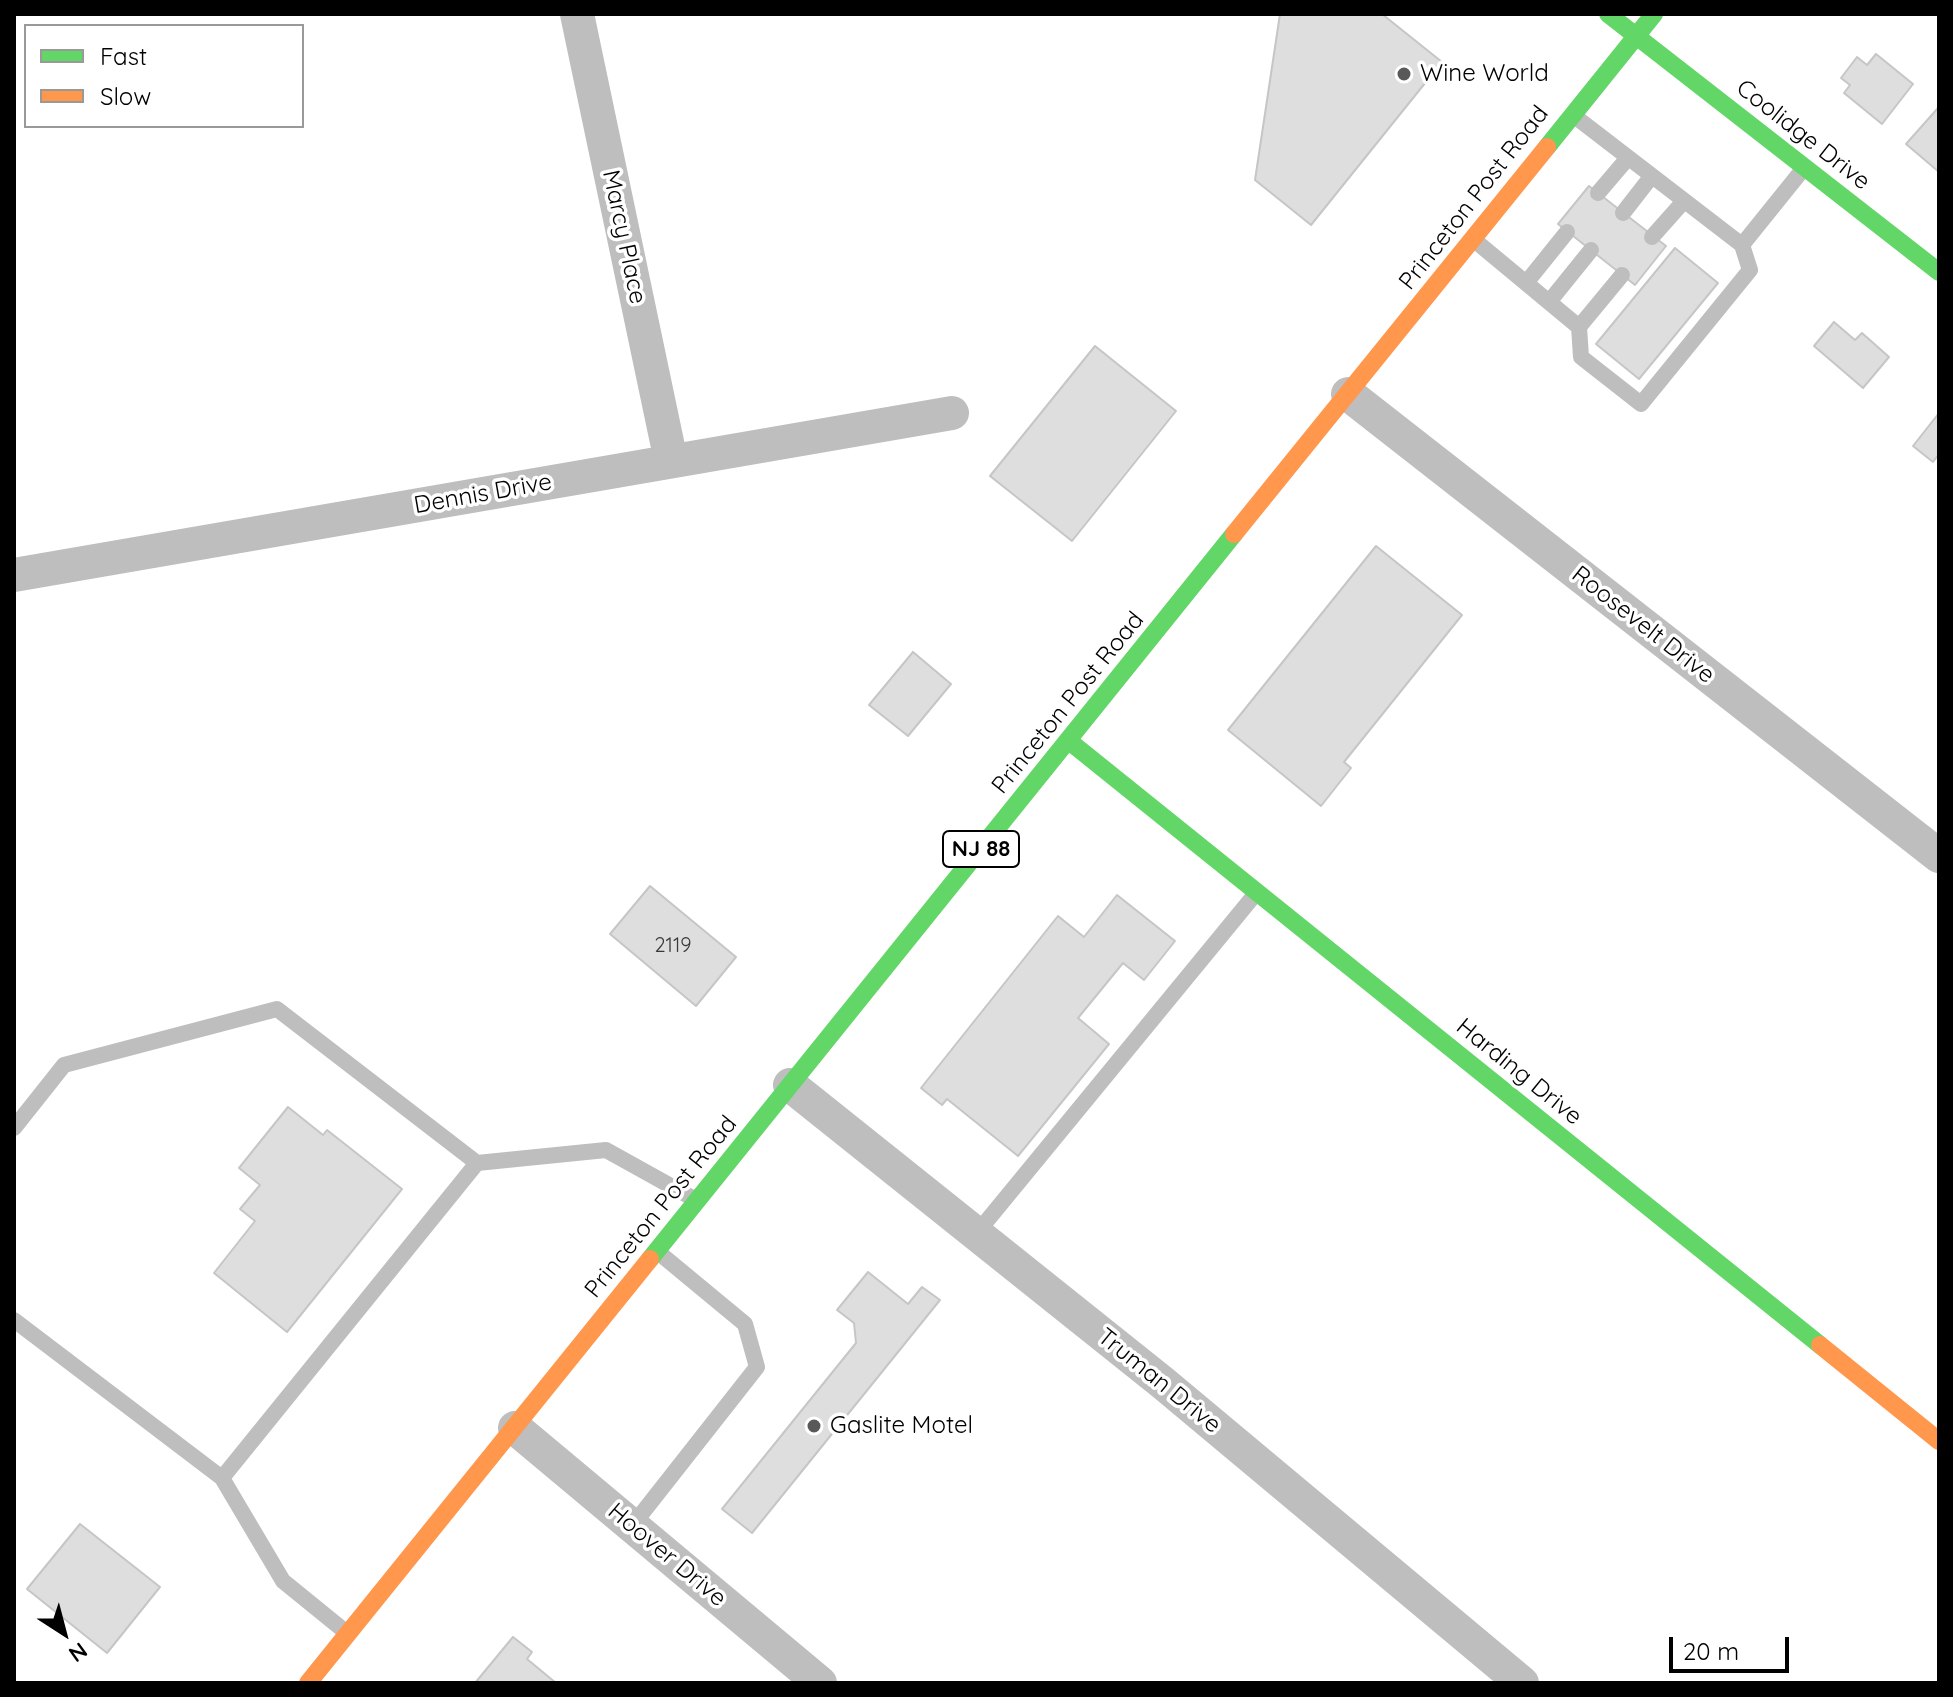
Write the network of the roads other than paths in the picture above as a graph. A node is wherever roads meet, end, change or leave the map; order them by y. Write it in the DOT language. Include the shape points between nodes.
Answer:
graph roads {
  1 [pos="577,14"];
  2 [pos="1608,14"];
  3 [pos="1654,14"];
  4 [pos="1636,36"];
  5 [pos="1572,114"];
  6 [pos="1627,159"];
  7 [pos="1805,167"];
  8 [pos="1651,177"];
  9 [pos="1598,193"];
  10 [pos="1684,201"];
  11 [pos="1623,213"];
  12 [pos="1567,232"];
  13 [pos="1652,237"];
  14 [pos="1473,239"];
  15 [pos="1742,245"];
  16 [pos="1591,250"];
  17 [pos="1939,272"];
  18 [pos="1622,275"];
  19 [pos="1526,283"];
  20 [pos="1549,302"];
  21 [pos="1579,327"];
  22 [pos="1348,394"];
  23 [pos="952,413"];
  24 [pos="671,461"];
  25 [pos="14,575"];
  26 [pos="1069,741"];
  27 [pos="1939,856"];
  28 [pos="1257,892"];
  29 [pos="790,1085"];
  30 [pos="14,1128"];
  31 [pos="477,1163"];
  32 [pos="697,1201"];
  33 [pos="976,1234"];
  34 [pos="656,1251"];
  35 [pos="14,1320"];
  36 [pos="515,1428"];
  37 [pos="1939,1441"];
  38 [pos="222,1478"];
  39 [pos="632,1526"];
  40 [pos="348,1634"];
  41 [pos="308,1683"];
  42 [pos="820,1683"];
  43 [pos="1522,1683"];
  1 -- 24 [label="street, Marcy Place"];
  2 -- 4 [label="main road, Coolidge Drive"];
  3 -- 4 [label="main road, Princeton Post Road / NJ 88"];
  4 -- 5 [label="main road, Princeton Post Road / NJ 88"];
  4 -- 7 [label="main road, Coolidge Drive"];
  5 -- 6 [label="lane"];
  5 -- 14 [label="main road, Princeton Post Road / NJ 88"];
  6 -- 8 [label="lane"];
  6 -- 9 [label="lane"];
  7 -- 15 [label="lane"];
  7 -- 17 [label="main road, Coolidge Drive"];
  8 -- 10 [label="lane"];
  8 -- 11 [label="lane"];
  10 -- 13 [label="lane"];
  10 -- 15 [label="lane"];
  12 -- 19 [label="lane"];
  14 -- 19 [label="lane"];
  14 -- 22 [label="main road, Princeton Post Road / NJ 88"];
  15 -- 21 [label="lane" via="1750,270 1641,404 1581,357"];
  16 -- 20 [label="lane"];
  18 -- 21 [label="lane"];
  19 -- 20 [label="lane"];
  20 -- 21 [label="lane"];
  22 -- 26 [label="main road, Princeton Post Road / NJ 88"];
  22 -- 27 [label="street, Roosevelt Drive"];
  23 -- 24 [label="street, Dennis Drive"];
  24 -- 25 [label="street, Dennis Drive"];
  26 -- 28 [label="main road, Harding Drive"];
  26 -- 29 [label="main road, Princeton Post Road / NJ 88"];
  28 -- 33 [label="lane"];
  28 -- 37 [label="main road, Harding Drive"];
  29 -- 32 [label="main road, Princeton Post Road / NJ 88"];
  29 -- 33 [label="street, Truman Drive"];
  30 -- 31 [label="lane" via="64,1065 277,1009"];
  31 -- 32 [label="lane" via="606,1150"];
  31 -- 38 [label="lane"];
  32 -- 34 [label="main road, Princeton Post Road / NJ 88"];
  33 -- 43 [label="street, Truman Drive"];
  34 -- 36 [label="main road, Princeton Post Road / NJ 88"];
  34 -- 39 [label="lane" via="745,1324 757,1367"];
  35 -- 38 [label="lane"];
  36 -- 39 [label="street, Hoover Drive"];
  36 -- 40 [label="main road, Princeton Post Road / NJ 88"];
  38 -- 40 [label="lane" via="283,1581"];
  39 -- 42 [label="street, Hoover Drive"];
  40 -- 41 [label="main road, Princeton Post Road / NJ 88"];
}
